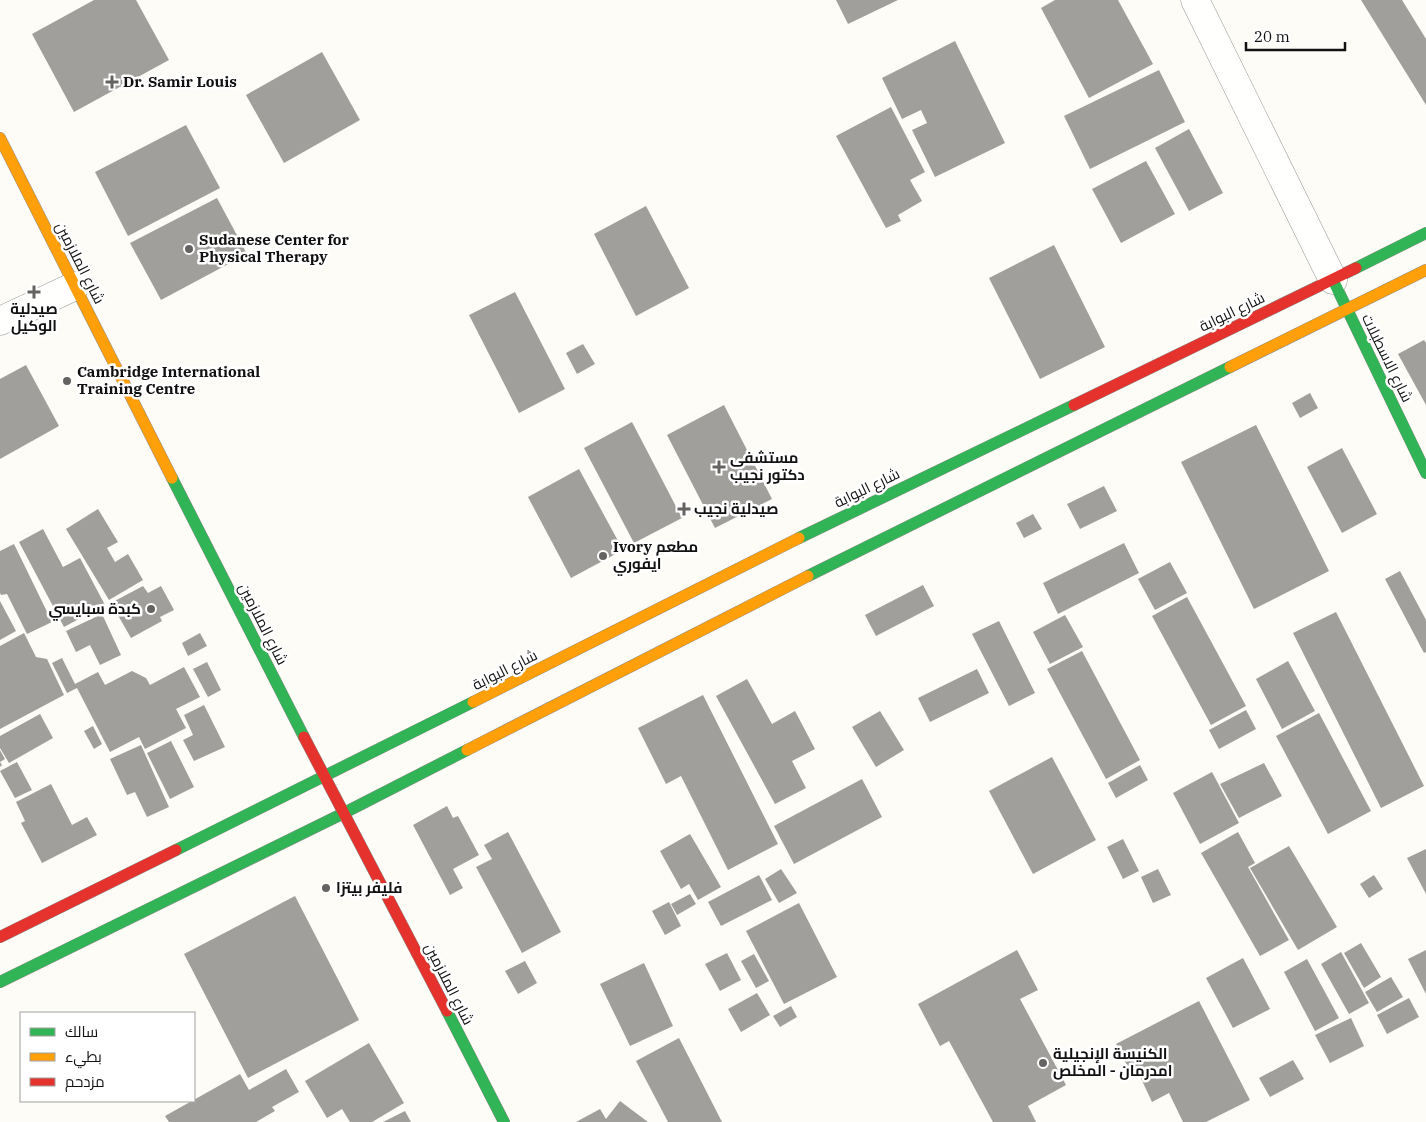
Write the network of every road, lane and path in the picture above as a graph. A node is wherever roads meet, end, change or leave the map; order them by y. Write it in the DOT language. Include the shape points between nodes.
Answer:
graph roads {
  1 [pos="1195,0"];
  2 [pos="0,138"];
  3 [pos="1426,233"];
  4 [pos="1426,270"];
  5 [pos="1333,280"];
  6 [pos="75,286"];
  7 [pos="1347,309"];
  8 [pos="0,320"];
  9 [pos="1426,473"];
  10 [pos="324,777"];
  11 [pos="344,813"];
  12 [pos="0,937"];
  13 [pos="0,982"];
  14 [pos="504,1122"];
  1 -- 5 [label="street"];
  2 -- 6 [label="main road, شارع الملازمين"];
  3 -- 5 [label="main road, شارع البوابة"];
  4 -- 7 [label="main road"];
  5 -- 7 [label="main road, شارع الاسطبلات"];
  5 -- 10 [label="main road, شارع البوابة" via="812,531"];
  6 -- 8 [label="street"];
  6 -- 10 [label="main road, شارع الملازمين"];
  7 -- 9 [label="main road, شارع الاسطبلات"];
  7 -- 11 [label="main road" via="825,568"];
  10 -- 11 [label="main road, شارع الملازمين"];
  10 -- 12 [label="main road, شارع البوابة"];
  11 -- 13 [label="main road"];
  11 -- 14 [label="main road, شارع الملازمين"];
}
